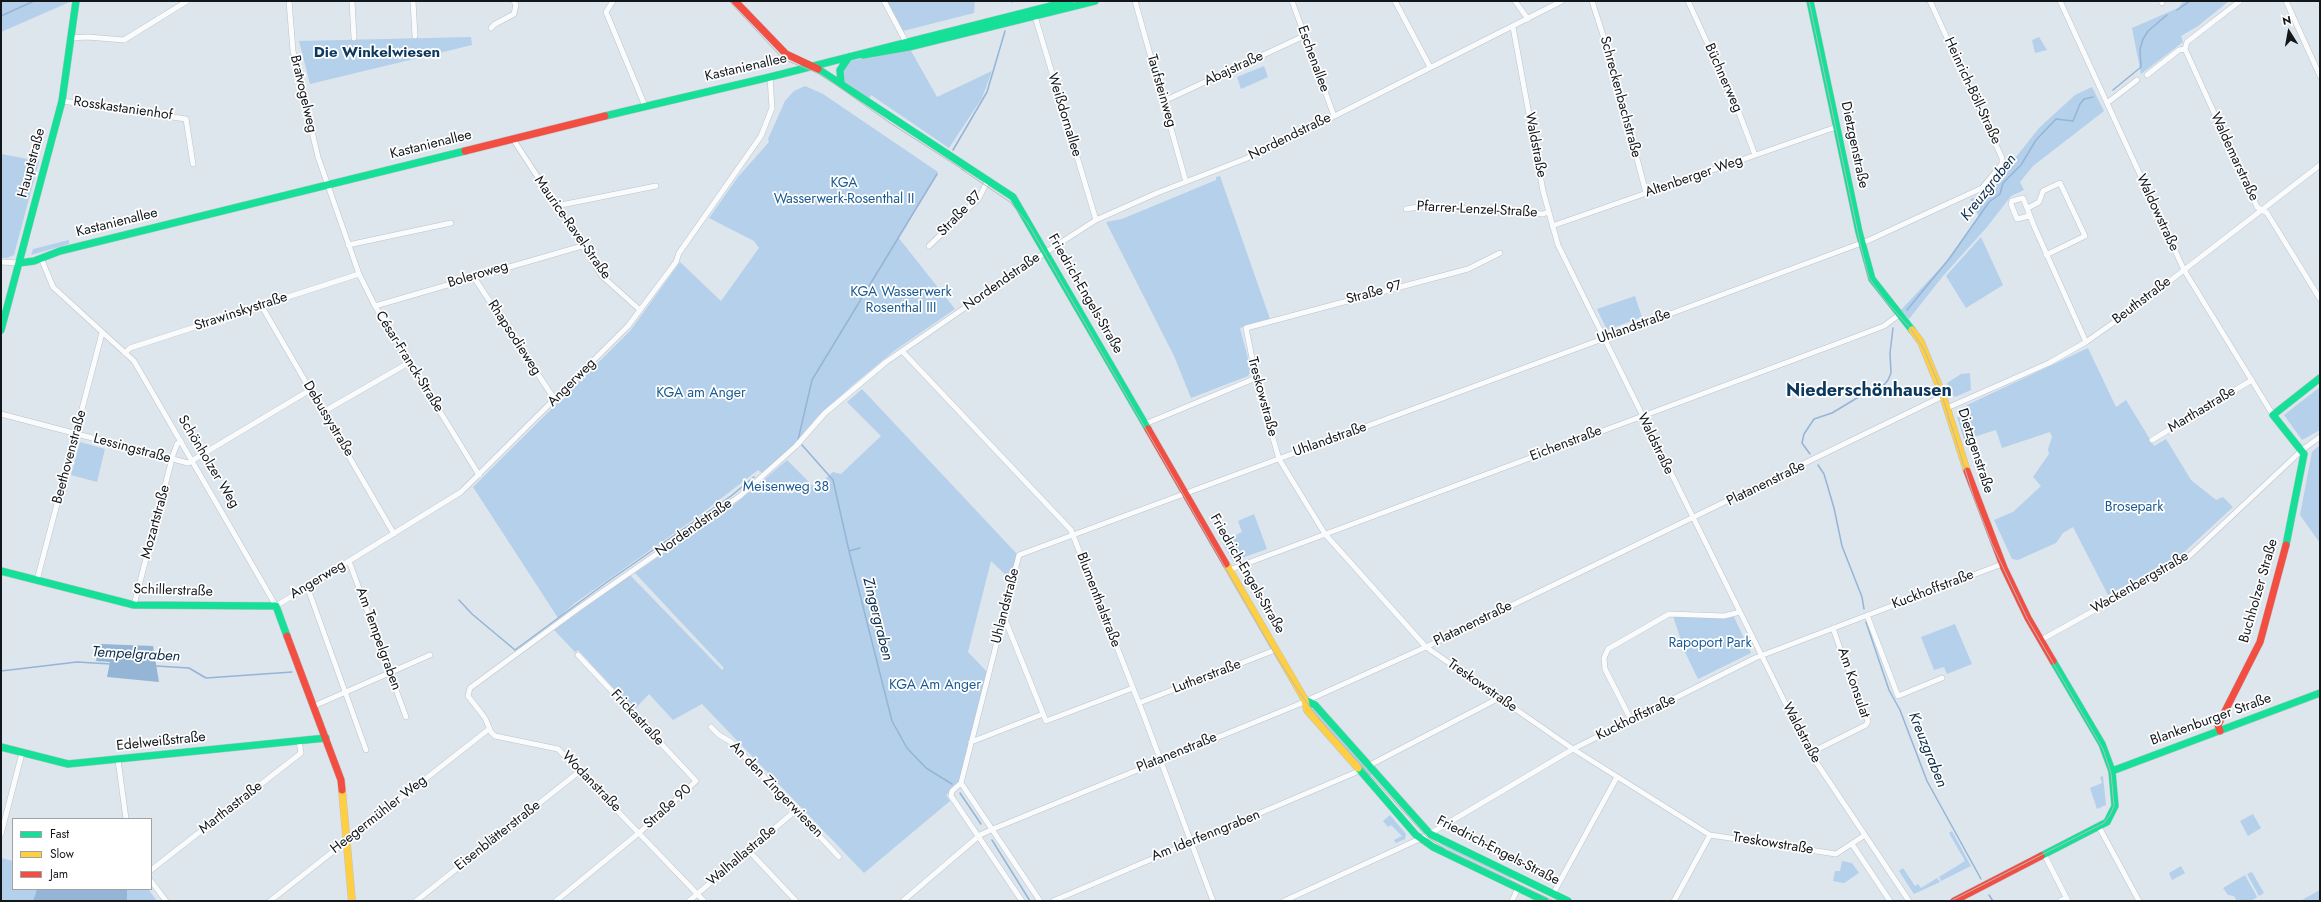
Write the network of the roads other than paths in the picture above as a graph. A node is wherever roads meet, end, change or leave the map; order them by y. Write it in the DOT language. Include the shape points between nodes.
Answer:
graph roads {
  1 [pos="76,1"];
  2 [pos="187,1"];
  3 [pos="290,1"];
  4 [pos="352,1"];
  5 [pos="413,1"];
  6 [pos="514,1"];
  7 [pos="613,1"];
  8 [pos="736,1"];
  9 [pos="884,1"];
  10 [pos="1070,1"];
  11 [pos="1095,1"];
  12 [pos="1135,1"];
  13 [pos="1292,1"];
  14 [pos="1395,1"];
  15 [pos="1515,1"];
  16 [pos="1562,1"];
  17 [pos="1592,1"];
  18 [pos="1688,1"];
  19 [pos="1810,1"];
  20 [pos="1930,1"];
  21 [pos="2060,1"];
  22 [pos="2240,1"];
  23 [pos="2286,1"];
  24 [pos="1034,13"];
  25 [pos="1528,19"];
  26 [pos="1513,27"];
  27 [pos="491,28"];
  28 [pos="415,36"];
  29 [pos="1304,36"];
  30 [pos="71,38"];
  31 [pos="354,38"];
  32 [pos="907,44"];
  33 [pos="2185,49"];
  34 [pos="850,57"];
  35 [pos="811,66"];
  36 [pos="1430,68"];
  37 [pos="2147,75"];
  38 [pos="2320,76"];
  39 [pos="770,77"];
  40 [pos="2137,80"];
  41 [pos="841,83"];
  42 [pos="62,101"];
  43 [pos="1164,101"];
  44 [pos="2107,103"];
  45 [pos="645,106"];
  46 [pos="1334,116"];
  47 [pos="1836,128"];
  48 [pos="513,139"];
  49 [pos="1755,155"];
  50 [pos="193,164"];
  51 [pos="2320,165"];
  52 [pos="988,180"];
  53 [pos="1186,182"];
  54 [pos="327,185"];
  55 [pos="656,186"];
  56 [pos="1646,194"];
  57 [pos="556,206"];
  58 [pos="2028,208"];
  59 [pos="1406,209"];
  60 [pos="2261,210"];
  61 [pos="1548,212"];
  62 [pos="2029,216"];
  63 [pos="1096,220"];
  64 [pos="451,223"];
  65 [pos="1552,226"];
  66 [pos="1862,243"];
  67 [pos="348,245"];
  68 [pos="582,246"];
  69 [pos="929,246"];
  70 [pos="1046,252"];
  71 [pos="1500,253"];
  72 [pos="2046,254"];
  73 [pos="41,258"];
  74 [pos="1,262"];
  75 [pos="19,263"];
  76 [pos="2184,270"];
  77 [pos="359,274"];
  78 [pos="473,276"];
  79 [pos="2320,299"];
  80 [pos="261,305"];
  81 [pos="374,306"];
  82 [pos="640,310"];
  83 [pos="1900,314"];
  84 [pos="1246,328"];
  85 [pos="1,330"];
  86 [pos="102,333"];
  87 [pos="1603,338"];
  88 [pos="2086,342"];
  89 [pos="902,351"];
  90 [pos="125,353"];
  91 [pos="410,362"];
  92 [pos="1256,378"];
  93 [pos="2320,378"];
  94 [pos="2252,380"];
  95 [pos="310,390"];
  96 [pos="1944,396"];
  97 [pos="555,400"];
  98 [pos="1947,408"];
  99 [pos="323,412"];
  100 [pos="1,414"];
  101 [pos="2273,414"];
  102 [pos="1642,416"];
  103 [pos="1145,424"];
  104 [pos="76,434"];
  105 [pos="2320,437"];
  106 [pos="2152,440"];
  107 [pos="181,442"];
  108 [pos="2302,450"];
  109 [pos="172,459"];
  110 [pos="1279,459"];
  111 [pos="192,460"];
  112 [pos="479,475"];
  113 [pos="1185,494"];
  114 [pos="1693,519"];
  115 [pos="394,534"];
  116 [pos="1325,534"];
  117 [pos="1073,535"];
  118 [pos="349,561"];
  119 [pos="2002,564"];
  120 [pos="1229,570"];
  121 [pos="1,571"];
  122 [pos="37,580"];
  123 [pos="307,586"];
  124 [pos="134,605"];
  125 [pos="276,606"];
  126 [pos="1740,612"];
  127 [pos="1867,615"];
  128 [pos="1002,621"];
  129 [pos="1833,628"];
  130 [pos="2041,640"];
  131 [pos="1426,646"];
  132 [pos="1275,650"];
  133 [pos="430,655"];
  134 [pos="578,655"];
  135 [pos="1761,656"];
  136 [pos="390,673"];
  137 [pos="1942,678"];
  138 [pos="1133,688"];
  139 [pos="345,692"];
  140 [pos="2320,693"];
  141 [pos="1499,698"];
  142 [pos="1305,700"];
  143 [pos="1139,703"];
  144 [pos="314,706"];
  145 [pos="1043,714"];
  146 [pos="406,717"];
  147 [pos="1631,720"];
  148 [pos="711,727"];
  149 [pos="489,729"];
  150 [pos="2220,731"];
  151 [pos="326,738"];
  152 [pos="300,741"];
  153 [pos="972,742"];
  154 [pos="1,748"];
  155 [pos="1573,749"];
  156 [pos="366,750"];
  157 [pos="22,753"];
  158 [pos="1810,753"];
  159 [pos="118,760"];
  160 [pos="1161,760"];
  161 [pos="1368,766"];
  162 [pos="580,771"];
  163 [pos="1359,771"];
  164 [pos="2112,771"];
  165 [pos="1617,777"];
  166 [pos="696,781"];
  167 [pos="960,784"];
  168 [pos="795,811"];
  169 [pos="126,818"];
  170 [pos="2097,828"];
  171 [pos="993,829"];
  172 [pos="640,832"];
  173 [pos="1,834"];
  174 [pos="1430,834"];
  175 [pos="980,835"];
  176 [pos="1710,835"];
  177 [pos="1865,835"];
  178 [pos="1421,838"];
  179 [pos="346,841"];
  180 [pos="1192,843"];
  181 [pos="1852,844"];
  182 [pos="749,851"];
  183 [pos="2045,856"];
  184 [pos="839,857"];
  185 [pos="152,869"];
  186 [pos="152,882"];
  187 [pos="1518,888"];
  188 [pos="698,894"];
  189 [pos="1553,894"];
  190 [pos="2067,899"];
  191 [pos="166,901"];
  192 [pos="270,901"];
  193 [pos="352,901"];
  194 [pos="416,901"];
  195 [pos="556,901"];
  196 [pos="689,901"];
  197 [pos="704,901"];
  198 [pos="796,901"];
  199 [pos="903,901"];
  200 [pos="1022,901"];
  201 [pos="1040,901"];
  202 [pos="1053,901"];
  203 [pos="1213,901"];
  204 [pos="1284,901"];
  205 [pos="1512,901"];
  206 [pos="1545,901"];
  207 [pos="1568,901"];
  208 [pos="1674,901"];
  209 [pos="1890,901"];
  210 [pos="1909,901"];
  211 [pos="1954,901"];
  212 [pos="2060,901"];
  213 [pos="2140,901"];
  1 -- 30 [label="main road, Hauptstraße"];
  2 -- 30 [label="street" via="124,40"];
  3 -- 54 [label="street, Bratvogelweg" via="290,37 294,58"];
  4 -- 31 [label="street"];
  5 -- 28 [label="street"];
  6 -- 27 [label="street" via="514,14"];
  7 -- 45 [label="street" via="606,12"];
  8 -- 35 [label="main road, Friedrich-Engels-Straße" via="779,48"];
  9 -- 32 [label="street"];
  10 -- 24 [label="main road, Kastanienallee"];
  11 -- 24 [label="main road, Kastanienallee"];
  12 -- 43 [label="street, Taufsteinweg"];
  13 -- 29 [label="street, Eschenallee"];
  14 -- 36 [label="street"];
  15 -- 25 [label="street"];
  16 -- 25 [label="street, Nordendstraße"];
  17 -- 56 [label="street, Schreckenbachstraße" via="1612,63"];
  18 -- 49 [label="street, Büchnerweg" via="1736,106"];
  19 -- 47 [label="main road, Dietzgenstraße"];
  20 -- 66 [label="street, Heinrich-Böll-Straße" via="2003,161 1982,188"];
  21 -- 44 [label="street, Waldowstraße"];
  22 -- 33 [label="street" via="2187,42"];
  23 -- 38 [label="street"];
  24 -- 32 [label="main road, Kastanienallee"];
  24 -- 63 [label="street, Weißdornallee"];
  25 -- 26 [label="street, Nordendstraße"];
  26 -- 36 [label="street, Nordendstraße"];
  26 -- 61 [label="street, Waldstraße"];
  29 -- 43 [label="street, Abajstraße"];
  29 -- 46 [label="street, Eschenallee"];
  30 -- 42 [label="main road, Hauptstraße"];
  32 -- 34 [label="main road, Kastanienallee"];
  33 -- 37 [label="street" via="2179,50"];
  33 -- 60 [label="street, Waldemarstraße" via="2257,207"];
  34 -- 35 [label="main road, Kastanienallee"];
  34 -- 41 [label="main road" via="840,70"];
  35 -- 39 [label="main road, Kastanienallee"];
  35 -- 41 [label="main road, Friedrich-Engels-Straße"];
  36 -- 46 [label="street, Nordendstraße"];
  39 -- 45 [label="main road, Kastanienallee"];
  39 -- 82 [label="street, Angerweg" via="772,108 761,136 676,262"];
  40 -- 44 [label="street"];
  41 -- 52 [label="main road, Friedrich-Engels-Straße"];
  42 -- 50 [label="street, Rosskastanienhof" via="186,119"];
  42 -- 75 [label="main road, Hauptstraße"];
  43 -- 53 [label="street, Taufsteinweg"];
  44 -- 76 [label="street, Waldowstraße"];
  45 -- 48 [label="main road, Kastanienallee"];
  46 -- 53 [label="street, Nordendstraße" via="1245,159"];
  47 -- 49 [label="street, Altenberger Weg"];
  47 -- 66 [label="main road, Dietzgenstraße"];
  48 -- 54 [label="main road, Kastanienallee"];
  48 -- 57 [label="street, Maurice-Ravel-Straße"];
  49 -- 56 [label="street, Altenberger Weg"];
  51 -- 60 [label="street, Beuthstraße"];
  52 -- 69 [label="street, Straße 87" via="979,198"];
  52 -- 70 [label="main road, Friedrich-Engels-Straße" via="1015,199"];
  53 -- 63 [label="street, Nordendstraße"];
  54 -- 67 [label="street, César-Franck-Straße"];
  54 -- 73 [label="main road, Kastanienallee" via="67,249"];
  55 -- 57 [label="street"];
  56 -- 65 [label="street, Altenberger Weg"];
  57 -- 68 [label="street, Maurice-Ravel-Straße"];
  58 -- 62 [label="street"];
  58 -- 62 [label="street" via="2021,197 2011,204 2017,219"];
  58 -- 72 [label="street" via="2039,202 2043,191 2060,183 2085,236"];
  59 -- 61 [label="street, Pfarrer-Lenzel-Straße" via="1424,206 1543,214"];
  60 -- 76 [label="street, Beuthstraße"];
  60 -- 79 [label="street, Waldemarstraße" via="2267,213"];
  61 -- 65 [label="street, Waldstraße"];
  62 -- 72 [label="street"];
  63 -- 70 [label="street, Nordendstraße"];
  64 -- 67 [label="street"];
  65 -- 87 [label="street, Waldstraße"];
  66 -- 83 [label="main road, Dietzgenstraße" via="1872,279 1881,294"];
  66 -- 87 [label="street, Uhlandstraße"];
  67 -- 77 [label="street, César-Franck-Straße"];
  68 -- 78 [label="street, Boleroweg"];
  68 -- 82 [label="street, Maurice-Ravel-Straße" via="602,276"];
  70 -- 89 [label="street, Nordendstraße"];
  70 -- 103 [label="main road, Friedrich-Engels-Straße"];
  71 -- 84 [label="street, Straße 97" via="1468,269"];
  72 -- 88 [label="street"];
  73 -- 75 [label="main road, Kastanienallee"];
  73 -- 86 [label="street, Schönholzer Weg" via="53,287"];
  74 -- 75 [label="street"];
  75 -- 85 [label="main road, Hauptstraße"];
  76 -- 88 [label="street, Beuthstraße"];
  76 -- 94 [label="street, Waldowstraße"];
  77 -- 80 [label="street, Strawinskystraße"];
  77 -- 81 [label="street, César-Franck-Straße"];
  78 -- 81 [label="street, Boleroweg"];
  78 -- 97 [label="street, Rhapsodieweg"];
  80 -- 90 [label="street, Strawinskystraße" via="130,348"];
  80 -- 95 [label="street, Debussystraße"];
  81 -- 91 [label="street, César-Franck-Straße"];
  82 -- 97 [label="street, Angerweg" via="628,326"];
  83 -- 96 [label="main road, Dietzgenstraße" via="1922,342"];
  83 -- 102 [label="street, Eichenstraße" via="1884,326"];
  84 -- 92 [label="street, Treskowstraße"];
  86 -- 90 [label="street, Schönholzer Weg"];
  86 -- 104 [label="street, Beethovenstraße"];
  87 -- 102 [label="street, Waldstraße"];
  87 -- 110 [label="street, Uhlandstraße"];
  88 -- 98 [label="street, Beuthstraße" via="2049,363"];
  89 -- 117 [label="street, Blumenthalstraße"];
  89 -- 149 [label="street, Nordendstraße" via="825,414 796,446 740,496 579,608 470,688 468,692"];
  90 -- 107 [label="street, Schönholzer Weg" via="134,361"];
  91 -- 99 [label="street"];
  91 -- 112 [label="street, César-Franck-Straße"];
  92 -- 103 [label="street"];
  92 -- 110 [label="street, Treskowstraße"];
  93 -- 101 [label="main road"];
  94 -- 101 [label="street, Waldowstraße"];
  94 -- 106 [label="street, Marthastraße"];
  95 -- 99 [label="street, Debussystraße"];
  95 -- 111 [label="street"];
  96 -- 98 [label="main road, Dietzgenstraße"];
  96 -- 114 [label="street, Platanenstraße"];
  97 -- 112 [label="street, Angerweg"];
  98 -- 119 [label="main road, Dietzgenstraße" via="1976,498"];
  99 -- 115 [label="street, Debussystraße"];
  100 -- 104 [label="street, Lessingstraße"];
  101 -- 108 [label="main road"];
  102 -- 114 [label="street, Waldstraße"];
  102 -- 116 [label="street, Eichenstraße"];
  103 -- 113 [label="main road, Friedrich-Engels-Straße"];
  104 -- 109 [label="street, Lessingstraße"];
  104 -- 122 [label="street, Beethovenstraße"];
  105 -- 108 [label="street, Wackenbergstraße"];
  107 -- 109 [label="street, Mozartstraße" via="176,444"];
  107 -- 111 [label="street, Schönholzer Weg"];
  108 -- 130 [label="street, Wackenbergstraße" via="2185,560"];
  108 -- 150 [label="main road, Buchholzer Straße" via="2304,454 2283,562 2260,642 2218,725"];
  109 -- 111 [label="street, Lessingstraße" via="188,463"];
  109 -- 124 [label="street, Mozartstraße"];
  110 -- 113 [label="street, Uhlandstraße"];
  110 -- 116 [label="street, Treskowstraße"];
  111 -- 125 [label="street, Schönholzer Weg"];
  112 -- 115 [label="street, Angerweg" via="461,492"];
  113 -- 117 [label="street, Uhlandstraße"];
  113 -- 120 [label="main road, Friedrich-Engels-Straße"];
  114 -- 126 [label="street, Waldstraße"];
  114 -- 131 [label="street, Platanenstraße"];
  115 -- 118 [label="street, Angerweg"];
  116 -- 120 [label="street, Eichenstraße"];
  116 -- 131 [label="street, Treskowstraße"];
  117 -- 128 [label="street, Uhlandstraße" via="1019,555"];
  117 -- 138 [label="street, Blumenthalstraße"];
  118 -- 123 [label="street, Angerweg"];
  118 -- 136 [label="street, Am Tempelgraben"];
  119 -- 127 [label="street, Kuckhoffstraße"];
  119 -- 130 [label="main road, Dietzgenstraße"];
  120 -- 132 [label="main road, Friedrich-Engels-Straße"];
  121 -- 122 [label="main road, Schillerstraße"];
  122 -- 124 [label="main road, Schillerstraße"];
  123 -- 125 [label="street, Angerweg"];
  123 -- 139 [label="street"];
  124 -- 125 [label="main road, Schillerstraße"];
  125 -- 144 [label="main road, Schönholzer Weg"];
  126 -- 135 [label="street, Waldstraße"];
  126 -- 147 [label="street" via="1724,616 1669,614 1608,649 1604,666"];
  127 -- 129 [label="street, Kuckhoffstraße"];
  127 -- 137 [label="street" via="1898,696"];
  128 -- 145 [label="street" via="1006,622"];
  128 -- 153 [label="street, Uhlandstraße"];
  129 -- 135 [label="street, Kuckhoffstraße"];
  129 -- 158 [label="street, Am Konsulat" via="1868,721 1866,725"];
  130 -- 164 [label="main road, Dietzgenstraße" via="2102,744"];
  131 -- 141 [label="street, Treskowstraße"];
  131 -- 142 [label="street, Platanenstraße"];
  132 -- 142 [label="main road, Friedrich-Engels-Straße"];
  132 -- 143 [label="street, Lutherstraße"];
  133 -- 136 [label="street"];
  134 -- 166 [label="street, Frickastraße"];
  135 -- 147 [label="street, Kuckhoffstraße"];
  135 -- 158 [label="street, Waldstraße"];
  136 -- 139 [label="street"];
  136 -- 146 [label="street, Am Tempelgraben"];
  138 -- 143 [label="street, Blumenthalstraße"];
  138 -- 145 [label="street" via="1049,722"];
  139 -- 144 [label="street"];
  139 -- 156 [label="street"];
  140 -- 150 [label="main road, Blankenburger Straße"];
  141 -- 155 [label="street, Treskowstraße"];
  141 -- 161 [label="street"];
  142 -- 160 [label="street, Platanenstraße"];
  142 -- 161 [label="main road, Friedrich-Engels-Straße" via="1315,705"];
  142 -- 163 [label="main road, Friedrich-Engels-Straße" via="1307,710"];
  143 -- 160 [label="street, Blumenthalstraße"];
  144 -- 151 [label="main road, Schönholzer Weg"];
  145 -- 153 [label="street"];
  147 -- 155 [label="street, Kuckhoffstraße"];
  148 -- 168 [label="street, An den Zingerwiesen" via="731,742"];
  149 -- 162 [label="street, Wodanstraße" via="495,736 558,749"];
  149 -- 179 [label="street, Heegermühler Weg"];
  150 -- 164 [label="main road, Blankenburger Straße"];
  151 -- 152 [label="main road, Edelweißstraße"];
  151 -- 179 [label="main road, Schönholzer Weg" via="341,780"];
  152 -- 159 [label="main road, Edelweißstraße"];
  152 -- 185 [label="street, Marthastraße" via="301,753"];
  153 -- 167 [label="street, Uhlandstraße"];
  154 -- 157 [label="main road, Edelweißstraße"];
  155 -- 165 [label="street, Treskowstraße"];
  155 -- 174 [label="street, Kuckhoffstraße"];
  157 -- 159 [label="main road, Edelweißstraße" via="68,764"];
  157 -- 173 [label="street"];
  158 -- 177 [label="street, Waldstraße"];
  159 -- 169 [label="street"];
  160 -- 171 [label="street, Platanenstraße"];
  160 -- 180 [label="street, Blumenthalstraße"];
  161 -- 174 [label="main road, Friedrich-Engels-Straße"];
  162 -- 172 [label="street, Wodanstraße"];
  162 -- 194 [label="street, Eisenblätterstraße"];
  163 -- 178 [label="main road, Friedrich-Engels-Straße"];
  163 -- 180 [label="street, Am Iderfenngraben"];
  164 -- 170 [label="main road, Dietzgenstraße" via="2116,801 2114,810 2110,819"];
  165 -- 176 [label="street, Treskowstraße"];
  165 -- 189 [label="street"];
  166 -- 172 [label="street, Straße 90"];
  167 -- 171 [label="street"];
  167 -- 175 [label="street" via="952,791 951,796"];
  168 -- 182 [label="street, Walhallastraße"];
  168 -- 184 [label="street, An den Zingerwiesen"];
  170 -- 183 [label="main road, Dietzgenstraße"];
  170 -- 213 [label="street"];
  171 -- 175 [label="street"];
  171 -- 201 [label="street"];
  172 -- 188 [label="street, Wodanstraße"];
  172 -- 195 [label="street, Straße 90"];
  174 -- 178 [label="street, Kuckhoffstraße"];
  174 -- 189 [label="main road, Friedrich-Engels-Straße"];
  175 -- 199 [label="street"];
  175 -- 200 [label="street"];
  176 -- 181 [label="street, Treskowstraße" via="1836,854"];
  176 -- 208 [label="street"];
  177 -- 181 [label="street"];
  177 -- 210 [label="street, Waldstraße"];
  178 -- 187 [label="main road, Friedrich-Engels-Straße" via="1433,847"];
  178 -- 204 [label="street, Kuckhoffstraße"];
  179 -- 192 [label="street, Heegermühler Weg"];
  179 -- 193 [label="main road, Schönholzer Weg"];
  180 -- 202 [label="street, Am Iderfenngraben"];
  180 -- 203 [label="street, Blumenthalstraße"];
  181 -- 209 [label="street"];
  182 -- 188 [label="street, Walhallastraße"];
  182 -- 198 [label="street"];
  183 -- 190 [label="street"];
  183 -- 211 [label="main road, Dietzgenstraße"];
  186 -- 191 [label="street"];
  187 -- 205 [label="street"];
  187 -- 206 [label="main road, Friedrich-Engels-Straße"];
  188 -- 196 [label="street, Walhallastraße"];
  188 -- 197 [label="street, Wodanstraße"];
  189 -- 207 [label="main road, Friedrich-Engels-Straße"];
  190 -- 212 [label="street"];
}
